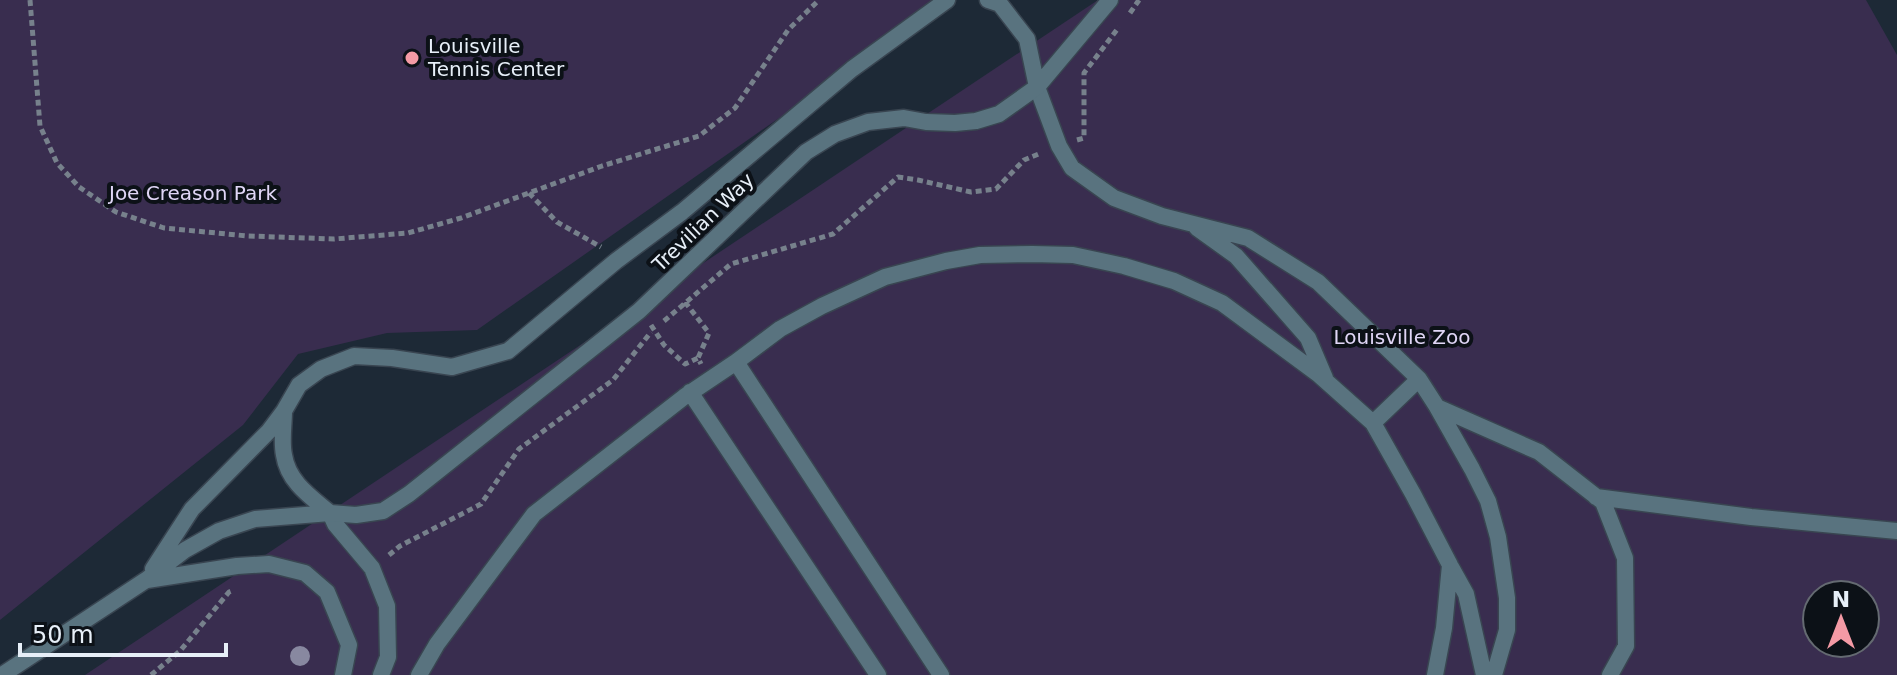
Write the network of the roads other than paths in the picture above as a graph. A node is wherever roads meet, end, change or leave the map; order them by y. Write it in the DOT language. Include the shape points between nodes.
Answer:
graph roads {
  1 [pos="947,0"];
  2 [pos="988,0"];
  3 [pos="1110,0"];
  4 [pos="1037,87"];
  5 [pos="1189,223"];
  6 [pos="736,362"];
  7 [pos="1419,379"];
  8 [pos="1327,383"];
  9 [pos="690,392"];
  10 [pos="1437,407"];
  11 [pos="284,411"];
  12 [pos="1373,423"];
  13 [pos="1596,497"];
  14 [pos="330,513"];
  15 [pos="1897,531"];
  16 [pos="1450,565"];
  17 [pos="146,580"];
  18 [pos="2,675"];
  19 [pos="343,675"];
  20 [pos="381,675"];
  21 [pos="419,675"];
  22 [pos="878,675"];
  23 [pos="941,675"];
  24 [pos="1435,675"];
  25 [pos="1484,675"];
  26 [pos="1494,675"];
  27 [pos="1610,675"];
  1 -- 11 [label="street, Trevilian Way" via="852,69 508,351 452,367 354,356 299,385"];
  2 -- 4 [label="street" via="1000,4 1027,39"];
  3 -- 4 [label="street, Trevilian Way"];
  4 -- 5 [label="street" via="1072,168 1114,198"];
  4 -- 14 [label="street, Trevilian Way" via="999,114 976,121 904,118 868,122 835,134 806,152 639,311 409,494 383,511"];
  5 -- 7 [label="street" via="1248,238 1318,282"];
  5 -- 8 [label="street" via="1236,256 1308,338"];
  6 -- 8 [label="street" via="780,329 885,277 980,255 1073,255 1174,281 1222,303"];
  6 -- 9 [label="street"];
  6 -- 23 [label="street"];
  7 -- 10 [label="street"];
  7 -- 12 [label="street"];
  8 -- 12 [label="street"];
  9 -- 21 [label="street" via="534,514"];
  9 -- 22 [label="street"];
  10 -- 13 [label="street" via="1539,452"];
  10 -- 26 [label="street" via="1488,501 1498,537 1507,630"];
  11 -- 14 [label="street" via="288,469"];
  11 -- 17 [label="street, Trevilian Way" via="192,509"];
  12 -- 16 [label="street"];
  13 -- 15 [label="street"];
  13 -- 27 [label="street" via="1603,502 1625,558 1626,646"];
  14 -- 17 [label="street, Trevilian Way" via="255,519 219,531"];
  14 -- 20 [label="street" via="372,568 387,606 388,657"];
  16 -- 24 [label="street"];
  16 -- 25 [label="street" via="1466,594"];
  17 -- 18 [label="street, Trevilian Way"];
  17 -- 19 [label="street" via="269,564 305,573 327,592 349,645"];
}
